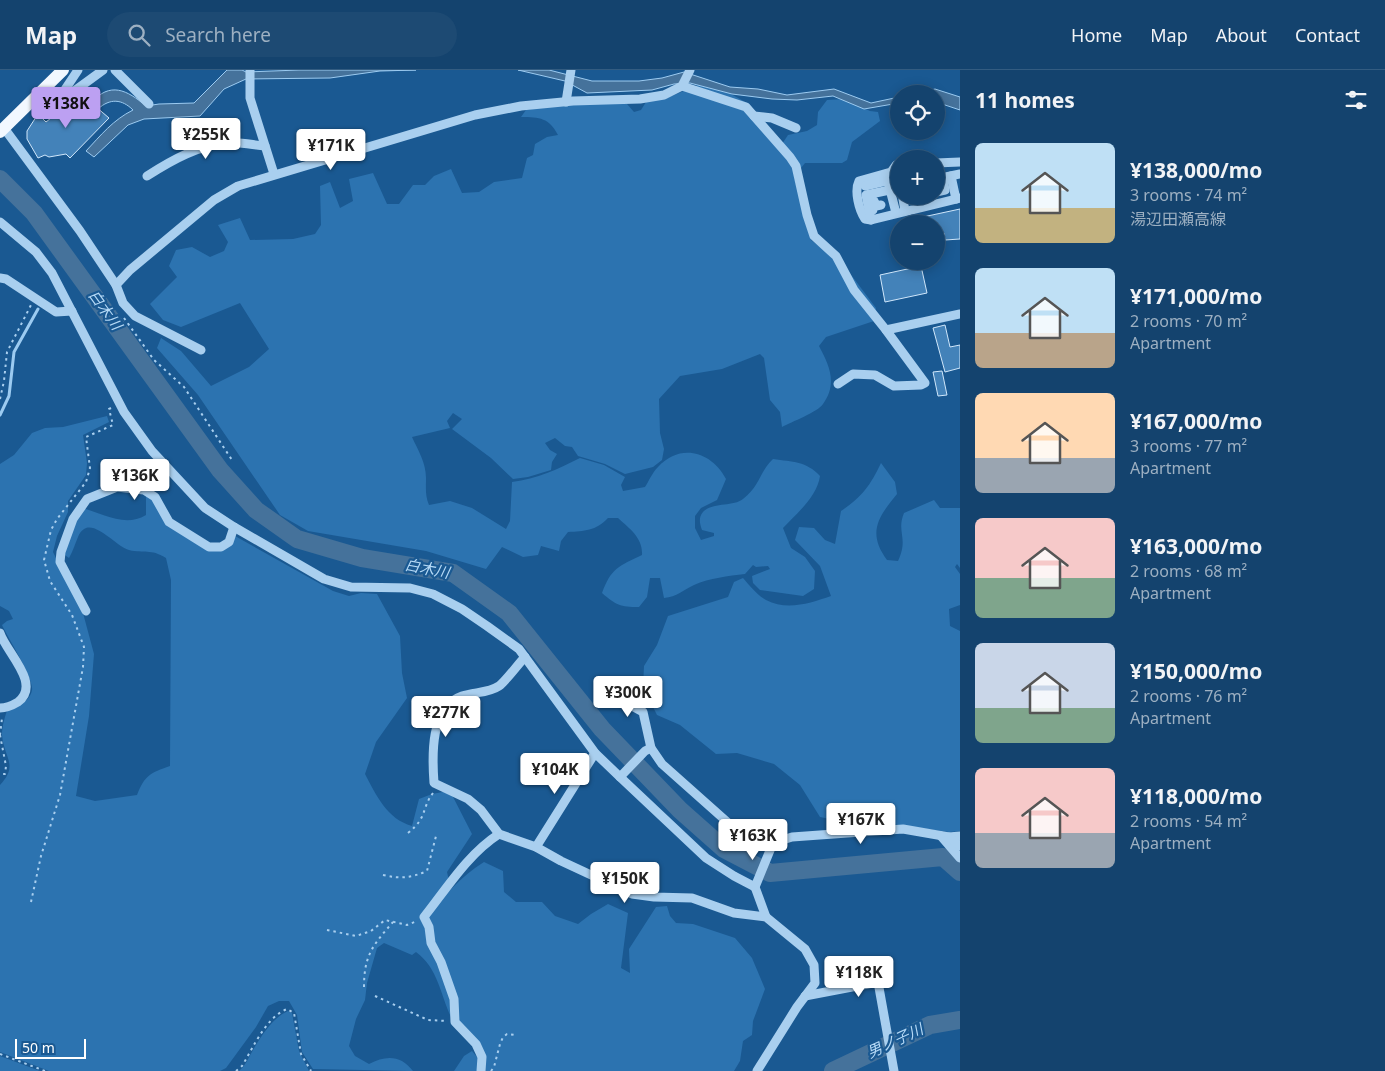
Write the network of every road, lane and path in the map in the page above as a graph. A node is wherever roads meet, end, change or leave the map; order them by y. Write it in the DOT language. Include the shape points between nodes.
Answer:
graph roads {
  1 [pos="63,70"];
  2 [pos="78,70"];
  3 [pos="103,70"];
  4 [pos="114,70"];
  5 [pos="250,70"];
  6 [pos="571,70"];
  7 [pos="690,70"];
  8 [pos="682,86"];
  9 [pos="566,102"];
  10 [pos="149,104"];
  11 [pos="754,116"];
  12 [pos="796,128"];
  13 [pos="2,130"];
  14 [pos="265,146"];
  15 [pos="960,162"];
  16 [pos="945,163"];
  17 [pos="274,174"];
  18 [pos="890,174"];
  19 [pos="147,176"];
  20 [pos="947,176"];
  21 [pos="957,186"];
  22 [pos="945,190"];
  23 [pos="880,192"];
  24 [pos="958,198"];
  25 [pos="945,199"];
  26 [pos="902,205"];
  27 [pos="921,205"];
  28 [pos="901,212"];
  29 [pos="872,216"];
  30 [pos="0,222"];
  31 [pos="0,278"];
  32 [pos="116,285"];
  33 [pos="35,299"];
  34 [pos="72,311"];
  35 [pos="960,314"];
  36 [pos="123,317"];
  37 [pos="886,330"];
  38 [pos="201,350"];
  39 [pos="838,384"];
  40 [pos="0,399"];
  41 [pos="119,402"];
  42 [pos="232,460"];
  43 [pos="234,527"];
  44 [pos="86,611"];
  45 [pos="0,633"];
  46 [pos="525,657"];
  47 [pos="603,690"];
  48 [pos="2,708"];
  49 [pos="0,735"];
  50 [pos="648,749"];
  51 [pos="595,753"];
  52 [pos="0,774"];
  53 [pos="620,777"];
  54 [pos="439,786"];
  55 [pos="408,832"];
  56 [pos="499,834"];
  57 [pos="436,836"];
  58 [pos="945,836"];
  59 [pos="960,836"];
  60 [pos="772,843"];
  61 [pos="960,846"];
  62 [pos="536,847"];
  63 [pos="960,858"];
  64 [pos="383,875"];
  65 [pos="757,883"];
  66 [pos="31,902"];
  67 [pos="424,917"];
  68 [pos="766,917"];
  69 [pos="393,922"];
  70 [pos="326,930"];
  71 [pos="364,987"];
  72 [pos="375,996"];
  73 [pos="805,996"];
  74 [pos="455,1022"];
  75 [pos="515,1035"];
  76 [pos="0,1054"];
  77 [pos="894,1066"];
  78 [pos="44,1071"];
  79 [pos="236,1071"];
  80 [pos="311,1071"];
  81 [pos="481,1071"];
  82 [pos="491,1071"];
  83 [pos="756,1071"];
  1 -- 13 [label="main road"];
  2 -- 3 [label="street" via="48,113"];
  4 -- 10 [label="street"];
  5 -- 14 [label="street" via="250,98"];
  6 -- 9 [label="street"];
  7 -- 8 [label="street"];
  8 -- 9 [label="street" via="664,95 640,100"];
  8 -- 11 [label="street" via="746,107"];
  9 -- 17 [label="street" via="475,115"];
  11 -- 12 [label="street" via="772,118"];
  11 -- 37 [label="street" via="796,166 814,236 836,256 854,290"];
  13 -- 32 [label="street" via="80,231"];
  14 -- 17 [label="street"];
  14 -- 19 [label="street" via="230,143 210,146 189,153"];
  15 -- 16 [label="street"];
  17 -- 32 [label="street" via="238,186 214,200"];
  18 -- 23 [label="street"];
  20 -- 21 [label="street"];
  20 -- 22 [label="street"];
  21 -- 24 [label="street"];
  23 -- 28 [label="street"];
  23 -- 29 [label="street"];
  23 -- 29 [label="street" via="887,212"];
  23 -- 29 [label="street" via="859,181 857,185 860,212 865,219"];
  24 -- 25 [label="street"];
  26 -- 28 [label="street"];
  27 -- 28 [label="street"];
  28 -- 29 [label="street"];
  30 -- 34 [label="street" via="36,252 52,273"];
  31 -- 33 [label="street"];
  32 -- 38 [label="street" via="123,303 135,316"];
  33 -- 34 [label="street" via="56,312"];
  33 -- 40 [label="path" via="7,352"];
  34 -- 41 [label="street"];
  35 -- 37 [label="street"];
  36 -- 42 [label="path" via="154,360 184,387"];
  37 -- 39 [label="street" via="924,383 894,386 875,375 853,374"];
  41 -- 43 [label="street" via="152,451 205,508"];
  41 -- 66 [label="path" via="109,410 113,424 86,437 90,468 86,482 51,530 44,560 50,581 72,615 84,647 60,795"];
  43 -- 44 [label="street" via="229,542 220,547 209,547 170,522 155,496 144,490 117,487 88,499 73,519 60,562"];
  43 -- 46 [label="street" via="324,579 351,587 410,588 433,594 488,626"];
  45 -- 48 [label="street" via="25,677 26,690 17,703"];
  46 -- 51 [label="street"];
  46 -- 54 [label="street" via="501,685 454,700 444,712 434,737 434,783"];
  47 -- 50 [label="street" via="643,712"];
  48 -- 49 [label="path"];
  49 -- 52 [label="path" via="6,766 5,774"];
  50 -- 53 [label="street"];
  50 -- 60 [label="street" via="743,836"];
  51 -- 53 [label="street"];
  51 -- 62 [label="street"];
  53 -- 65 [label="street" via="706,858 734,876"];
  54 -- 55 [label="path" via="429,799 422,819"];
  54 -- 56 [label="street" via="468,799"];
  56 -- 62 [label="street"];
  56 -- 67 [label="street" via="473,854"];
  57 -- 64 [label="path" via="427,871 411,878"];
  58 -- 59 [label="street"];
  58 -- 60 [label="street" via="903,829 792,837"];
  58 -- 61 [label="street"];
  58 -- 63 [label="street"];
  60 -- 65 [label="street"];
  62 -- 68 [label="street" via="632,894 692,898 734,913"];
  65 -- 68 [label="street"];
  67 -- 69 [label="path" via="407,925"];
  67 -- 74 [label="street" via="454,999"];
  68 -- 73 [label="street" via="805,949 814,966 815,983"];
  69 -- 70 [label="path" via="385,920 371,931 356,936"];
  69 -- 71 [label="path" via="372,947 364,970"];
  72 -- 74 [label="path" via="428,1020"];
  73 -- 77 [label="street" via="878,982"];
  73 -- 83 [label="street"];
  74 -- 81 [label="street" via="476,1044 482,1057"];
  75 -- 82 [label="path" via="502,1037"];
  76 -- 78 [label="path"];
  79 -- 80 [label="path" via="270,1022 287,1009 294,1013 300,1054"];
}
